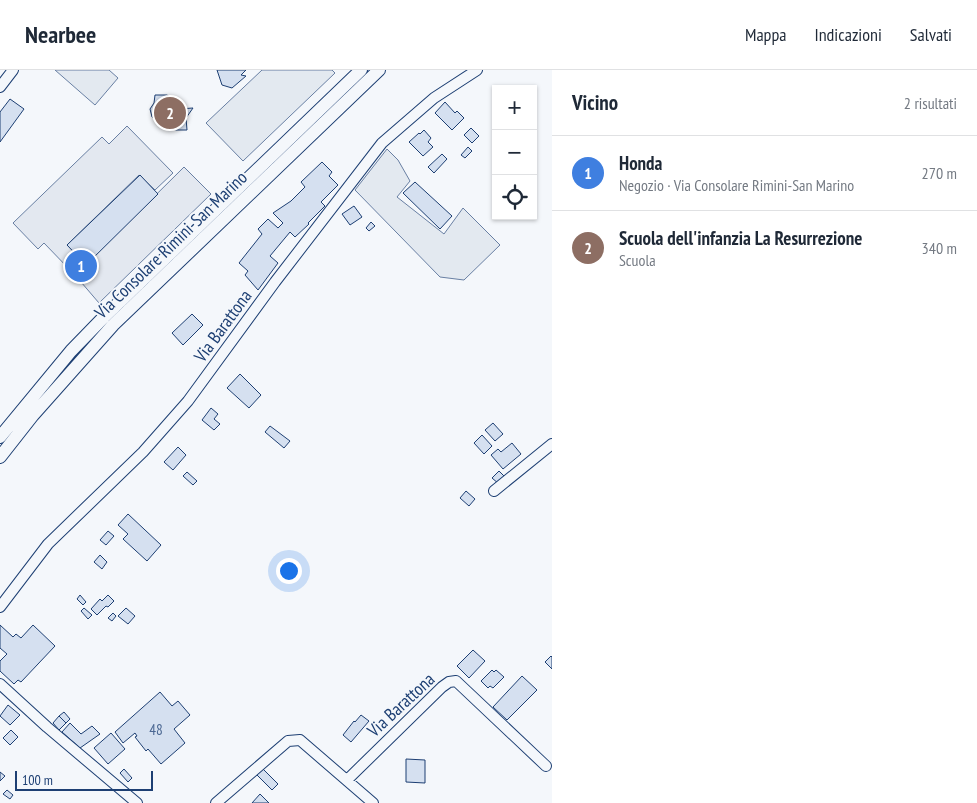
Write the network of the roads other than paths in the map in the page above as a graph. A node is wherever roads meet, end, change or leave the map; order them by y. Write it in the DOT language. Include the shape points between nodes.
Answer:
graph roads {
  1 [pos="13,70"];
  2 [pos="360,70"];
  3 [pos="379,70"];
  4 [pos="476,70"];
  5 [pos="0,87"];
  6 [pos="0,437"];
  7 [pos="552,444"];
  8 [pos="0,457"];
  9 [pos="494,491"];
  10 [pos="0,607"];
  11 [pos="0,684"];
  12 [pos="546,766"];
  13 [pos="347,780"];
  14 [pos="137,803"];
  15 [pos="216,803"];
  16 [pos="373,803"];
  1 -- 5 [label="street"];
  2 -- 6 [label="main road, Via Consolare Rimini-San Marino" via="104,317 65,358"];
  3 -- 8 [label="main road, Via Consolare Rimini-San Marino" via="113,325"];
  4 -- 10 [label="street, Via Barattona" via="434,98 382,144 188,401 143,452 48,544"];
  7 -- 9 [label="street"];
  11 -- 14 [label="street"];
  12 -- 13 [label="street, Via Barattona" via="456,681 442,687"];
  13 -- 15 [label="street" via="300,740 288,741"];
  13 -- 16 [label="street"];
}
